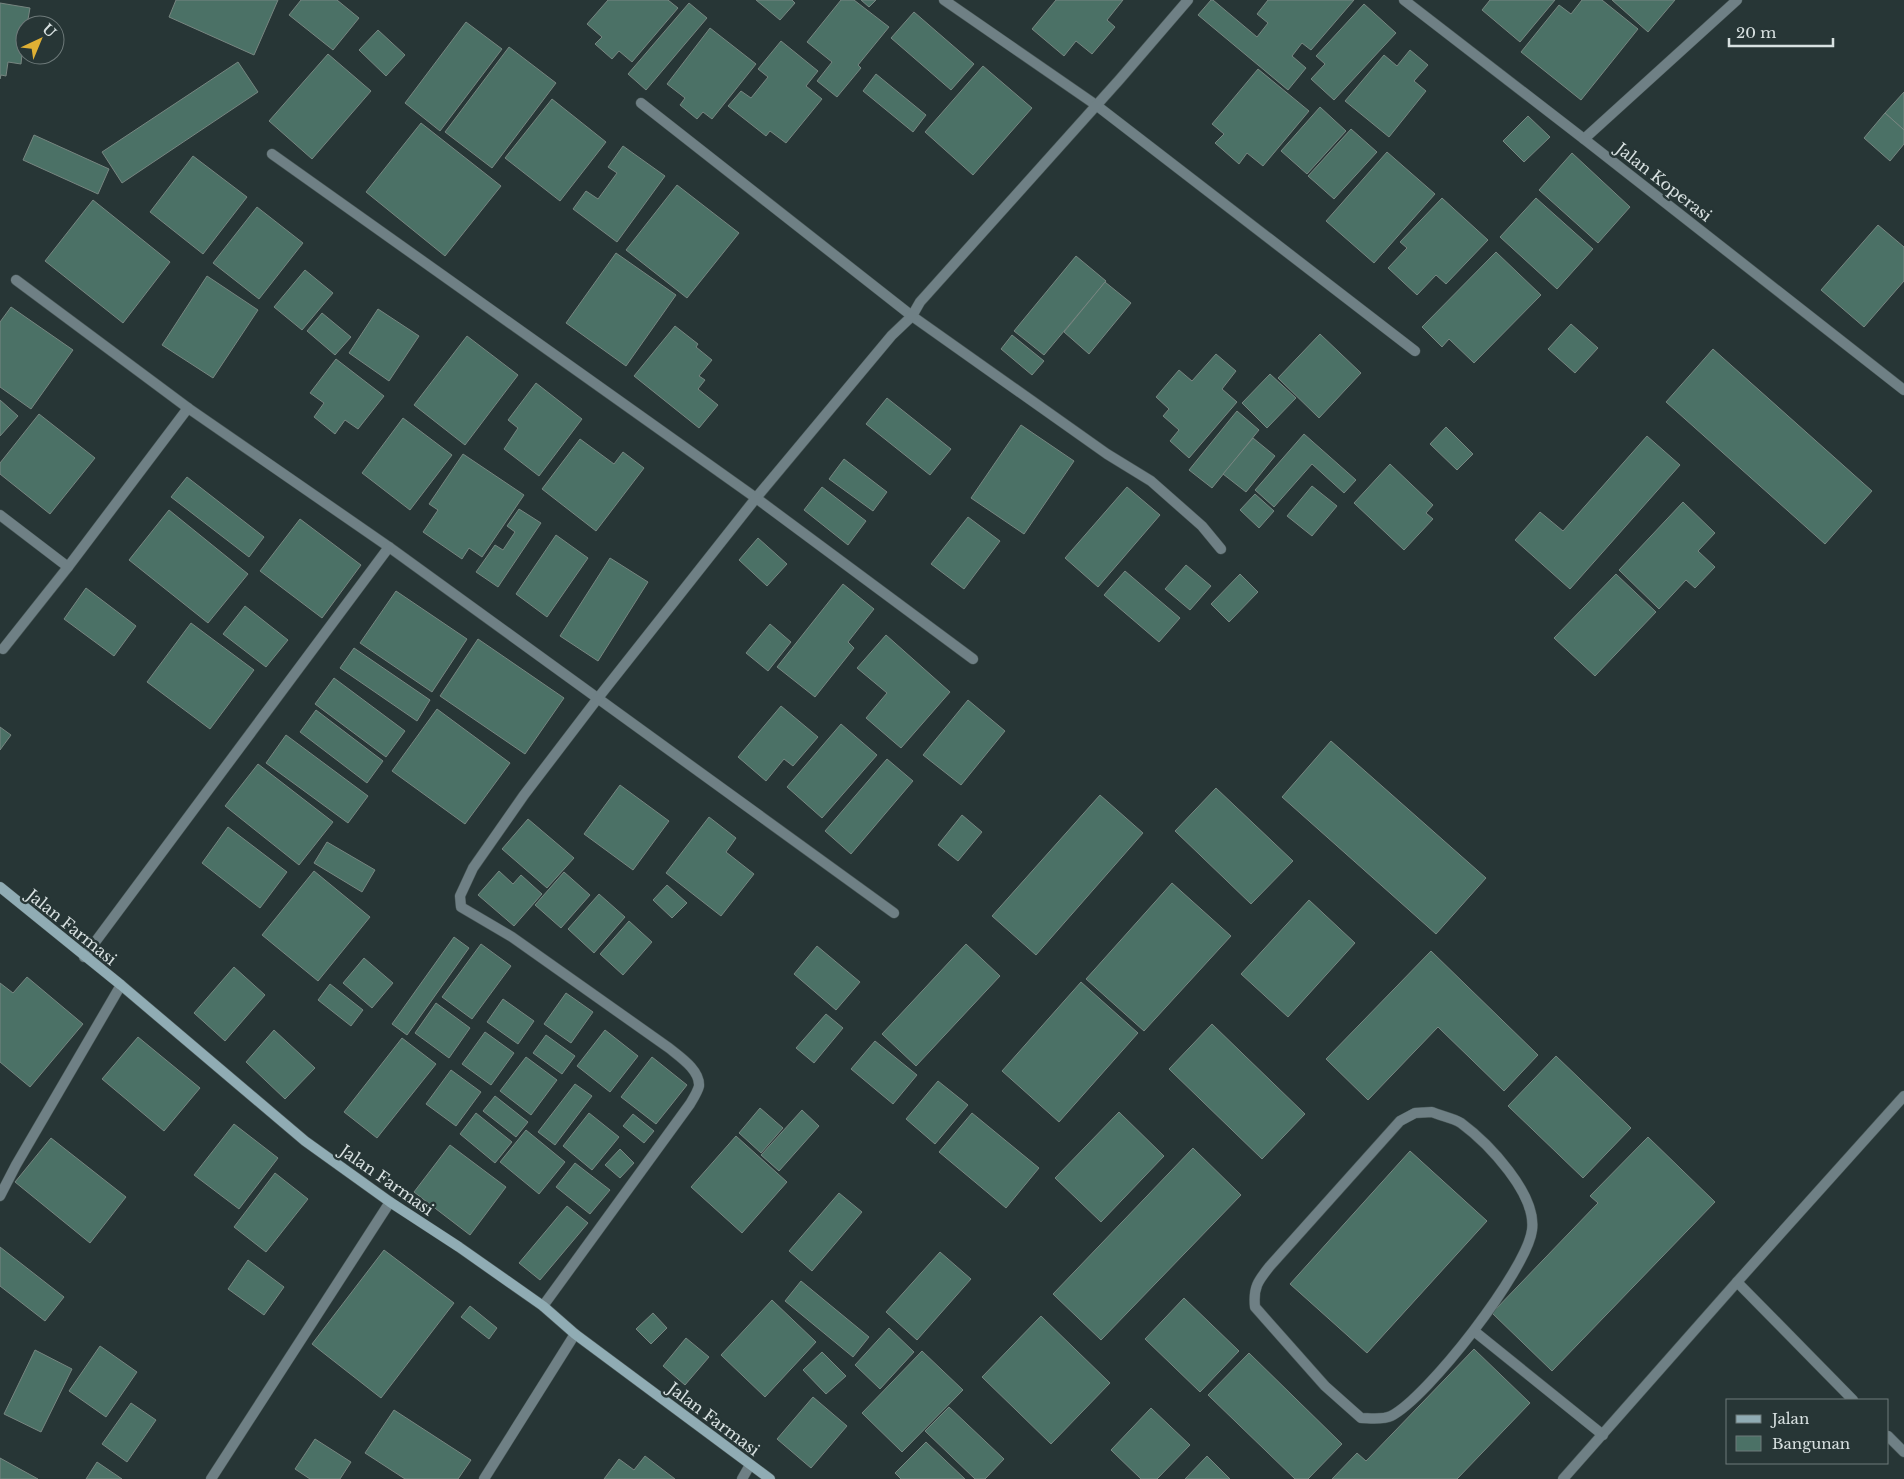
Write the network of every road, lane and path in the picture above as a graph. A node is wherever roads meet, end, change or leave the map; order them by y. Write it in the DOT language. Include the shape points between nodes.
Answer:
graph roads {
  1 [pos="944,0"];
  2 [pos="1188,0"];
  3 [pos="1404,0"];
  4 [pos="1737,0"];
  5 [pos="641,104"];
  6 [pos="1096,105"];
  7 [pos="1584,139"];
  8 [pos="272,154"];
  9 [pos="16,280"];
  10 [pos="912,316"];
  11 [pos="1415,351"];
  12 [pos="1904,390"];
  13 [pos="188,408"];
  14 [pos="756,498"];
  15 [pos="0,515"];
  16 [pos="389,547"];
  17 [pos="1221,549"];
  18 [pos="68,567"];
  19 [pos="3,649"];
  20 [pos="973,659"];
  21 [pos="598,698"];
  22 [pos="0,887"];
  23 [pos="894,914"];
  24 [pos="84,957"];
  25 [pos="121,985"];
  26 [pos="1904,1096"];
  27 [pos="0,1196"];
  28 [pos="390,1202"];
  29 [pos="1737,1282"];
  30 [pos="543,1306"];
  31 [pos="1474,1331"];
  32 [pos="575,1334"];
  33 [pos="1852,1399"];
  34 [pos="1603,1436"];
  35 [pos="1889,1437"];
  36 [pos="1904,1452"];
  37 [pos="750,1465"];
  38 [pos="212,1479"];
  39 [pos="484,1479"];
  40 [pos="742,1479"];
  41 [pos="770,1479"];
  42 [pos="1563,1479"];
  1 -- 6 [label="street"];
  2 -- 6 [label="street"];
  3 -- 7 [label="street, Jalan Koperasi"];
  4 -- 7 [label="street"];
  5 -- 10 [label="street"];
  6 -- 10 [label="street" via="920,302"];
  6 -- 11 [label="street"];
  7 -- 12 [label="street, Jalan Koperasi"];
  8 -- 14 [label="street"];
  9 -- 13 [label="street"];
  10 -- 14 [label="street" via="892,335"];
  10 -- 17 [label="street" via="1107,454 1151,481 1202,526"];
  13 -- 16 [label="street"];
  13 -- 18 [label="street"];
  14 -- 20 [label="street"];
  14 -- 21 [label="street"];
  15 -- 18 [label="street"];
  16 -- 21 [label="street"];
  16 -- 24 [label="street"];
  18 -- 19 [label="street"];
  21 -- 23 [label="street"];
  21 -- 30 [label="street" via="473,868 460,896 462,907 512,937 685,1060 696,1075 699,1086 690,1104"];
  22 -- 24 [label="street, Jalan Farmasi"];
  24 -- 25 [label="street, Jalan Farmasi"];
  25 -- 27 [label="street"];
  25 -- 28 [label="street, Jalan Farmasi" via="305,1141"];
  26 -- 29 [label="street"];
  28 -- 30 [label="street, Jalan Farmasi"];
  28 -- 38 [label="street"];
  29 -- 33 [label="street"];
  29 -- 34 [label="street"];
  30 -- 32 [label="street, Jalan Farmasi"];
  31 -- 31 [label="street" via="1526,1248 1532,1230 1531,1209 1510,1171 1459,1122 1432,1112 1415,1113 1400,1121 1270,1266 1253,1294 1254,1307 1324,1386 1361,1418 1389,1417 1416,1397"];
  31 -- 34 [label="street"];
  32 -- 37 [label="street, Jalan Farmasi"];
  32 -- 39 [label="street"];
  34 -- 42 [label="street"];
  35 -- 36 [label="street"];
  37 -- 40 [label="street"];
  37 -- 41 [label="street, Jalan Farmasi"];
}
